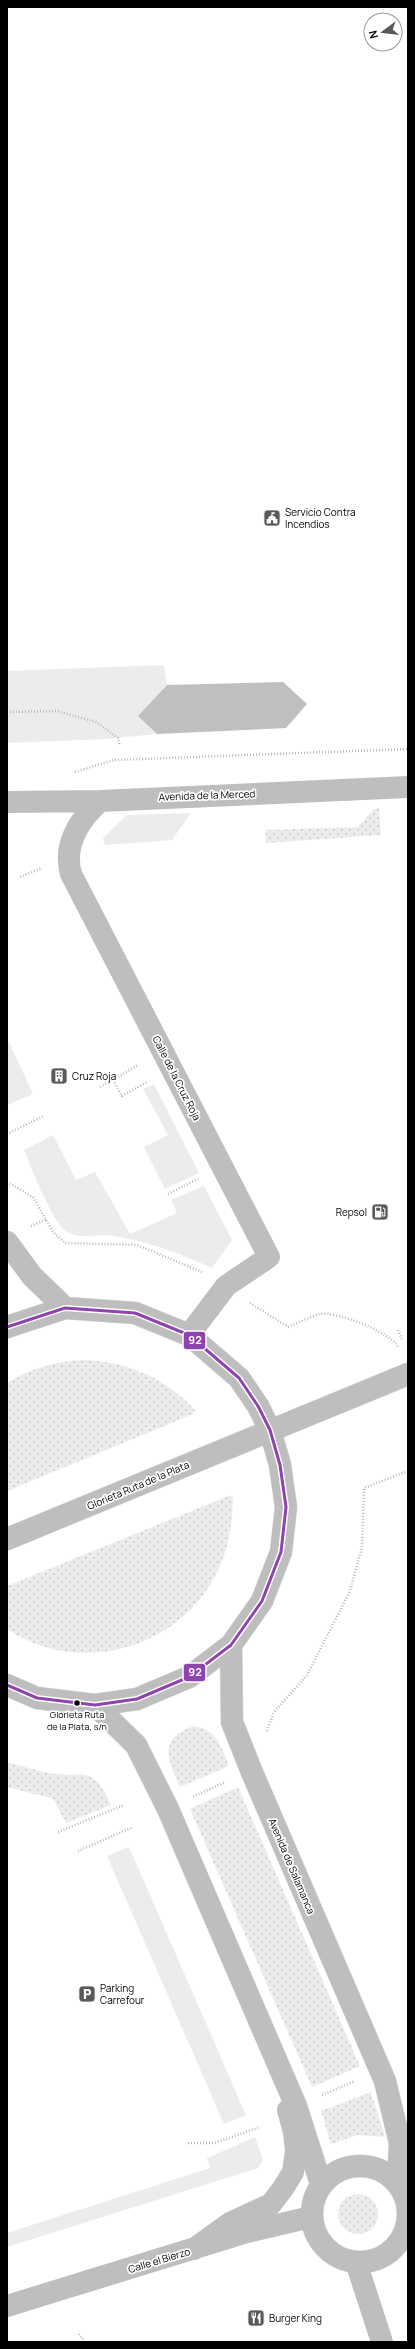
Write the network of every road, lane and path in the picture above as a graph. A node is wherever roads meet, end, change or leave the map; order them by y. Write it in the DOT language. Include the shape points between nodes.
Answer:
graph roads {
  1 [pos="7,712"];
  2 [pos="120,746"];
  3 [pos="408,748"];
  4 [pos="70,774"];
  5 [pos="408,787"];
  6 [pos="100,801"];
  7 [pos="7,802"];
  8 [pos="39,868"];
  9 [pos="20,877"];
  10 [pos="141,1064"];
  11 [pos="113,1080"];
  12 [pos="149,1081"];
  13 [pos="100,1087"];
  14 [pos="44,1116"];
  15 [pos="7,1134"];
  16 [pos="205,1175"];
  17 [pos="7,1182"];
  18 [pos="168,1194"];
  19 [pos="47,1219"];
  20 [pos="31,1226"];
  21 [pos="7,1242"];
  22 [pos="206,1274"];
  23 [pos="246,1300"];
  24 [pos="65,1308"];
  25 [pos="7,1326"];
  26 [pos="398,1330"];
  27 [pos="189,1335"];
  28 [pos="402,1339"];
  29 [pos="396,1342"];
  30 [pos="408,1374"];
  31 [pos="270,1430"];
  32 [pos="408,1471"];
  33 [pos="7,1539"];
  34 [pos="230,1645"];
  35 [pos="7,1685"];
  36 [pos="96,1705"];
  37 [pos="268,1738"];
  38 [pos="227,1781"];
  39 [pos="186,1800"];
  40 [pos="124,1805"];
  41 [pos="133,1827"];
  42 [pos="58,1832"];
  43 [pos="78,1851"];
  44 [pos="200,1885"];
  45 [pos="357,2080"];
  46 [pos="385,2081"];
  47 [pos="316,2098"];
  48 [pos="408,2117"];
  49 [pos="260,2127"];
  50 [pos="188,2143"];
  51 [pos="321,2184"];
  52 [pos="403,2188"];
  53 [pos="311,2217"];
  54 [pos="404,2241"];
  55 [pos="194,2249"];
  56 [pos="356,2262"];
  57 [pos="7,2306"];
  58 [pos="79,2334"];
  59 [pos="85,2342"];
  60 [pos="382,2342"];
  1 -- 2 [label="path" via="57,711 96,722 118,738"];
  3 -- 4 [label="path" via="114,760"];
  5 -- 6 [label="main road, Avenida de la Merced"];
  6 -- 7 [label="main road, Avenida de la Merced"];
  6 -- 27 [label="main road, Calle de la Cruz Roja" via="89,811 75,831 69,848 68,863 71,874 269,1257 226,1286"];
  8 -- 9 [label="path"];
  10 -- 11 [label="path"];
  11 -- 12 [label="path" via="122,1096"];
  11 -- 13 [label="path"];
  14 -- 15 [label="path"];
  16 -- 18 [label="path"];
  17 -- 19 [label="path" via="33,1197"];
  19 -- 20 [label="path"];
  19 -- 22 [label="path" via="53,1232 65,1243 137,1245"];
  21 -- 24 [label="main road" via="32,1276"];
  23 -- 29 [label="path" via="288,1327 321,1314 370,1327 387,1334"];
  24 -- 25 [label="main road"];
  24 -- 27 [label="main road" via="135,1313"];
  26 -- 28 [label="path"];
  27 -- 31 [label="main road" via="239,1378"];
  30 -- 31 [label="main road, Glorieta Ruta de la Plata"];
  31 -- 33 [label="main road, Glorieta Ruta de la Plata"];
  31 -- 34 [label="main road" via="280,1465 286,1507 281,1552 262,1601"];
  32 -- 37 [label="path" via="364,1488 362,1547 350,1591 307,1675 274,1712 266,1731"];
  34 -- 36 [label="main road" via="189,1677 138,1698"];
  34 -- 46 [label="main road, Avenida de Salamanca" via="232,1722"];
  35 -- 36 [label="main road" via="37,1698"];
  36 -- 44 [label="main road" via="136,1745 168,1809"];
  38 -- 39 [label="path"];
  40 -- 42 [label="path"];
  41 -- 43 [label="path"];
  44 -- 51 [label="main road" via="296,2106"];
  44 -- 55 [label="main road" via="283,2093 294,2132 296,2151 293,2172 271,2204 230,2223"];
  45 -- 47 [label="path"];
  46 -- 48 [label="main road, Avenida de Salamanca"];
  46 -- 52 [label="main road, Avenida de Salamanca" via="400,2143"];
  49 -- 50 [label="path" via="215,2143"];
  51 -- 52 [label="main road" via="330,2175 353,2165 378,2168"];
  51 -- 53 [label="main road" via="315,2194"];
  52 -- 54 [label="main road" via="408,2215"];
  53 -- 55 [label="main road, Calle el Bierzo" via="247,2232"];
  53 -- 56 [label="main road" via="314,2229 326,2248 345,2260"];
  54 -- 56 [label="main road" via="382,2257"];
  55 -- 57 [label="main road, Calle el Bierzo"];
  56 -- 60 [label="main road"];
  58 -- 59 [label="path"];
}
